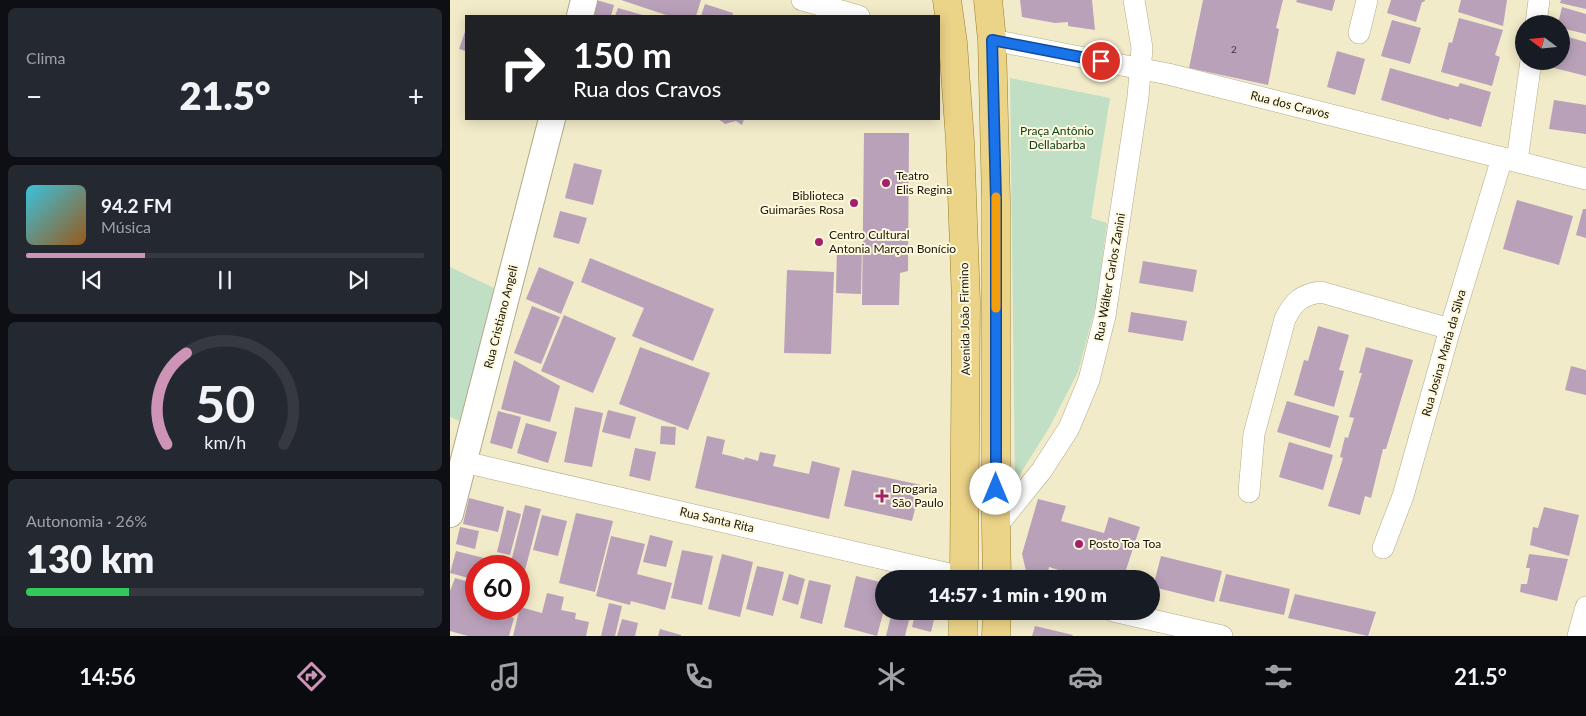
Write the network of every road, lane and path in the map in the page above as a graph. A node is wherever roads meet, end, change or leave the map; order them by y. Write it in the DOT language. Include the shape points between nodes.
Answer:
graph roads {
  1 [pos="584,0"];
  2 [pos="802,0"];
  3 [pos="947,0"];
  4 [pos="988,0"];
  5 [pos="1134,0"];
  6 [pos="1368,0"];
  7 [pos="1539,0"];
  8 [pos="580,15"];
  9 [pos="855,15"];
  10 [pos="1537,15"];
  11 [pos="1359,33"];
  12 [pos="992,40"];
  13 [pos="946,41"];
  14 [pos="1140,69"];
  15 [pos="1529,70"];
  16 [pos="552,120"];
  17 [pos="1509,159"];
  18 [pos="1586,179"];
  19 [pos="1450,329"];
  20 [pos="464,462"];
  21 [pos="1248,492"];
  22 [pos="450,514"];
  23 [pos="996,528"];
  24 [pos="1383,548"];
  25 [pos="931,570"];
  26 [pos="966,570"];
  27 [pos="997,570"];
  28 [pos="1586,607"];
  29 [pos="963,620"];
  30 [pos="997,620"];
  31 [pos="1152,620"];
  32 [pos="963,636"];
  33 [pos="996,636"];
  34 [pos="1222,636"];
  35 [pos="1578,636"];
  1 -- 8 [label="street"];
  2 -- 9 [label="street"];
  3 -- 13 [label="main road, Avenida João Firmino"];
  4 -- 12 [label="main road"];
  5 -- 14 [label="street, Rua Wálter Carlos Zanini" via="1142,48"];
  6 -- 11 [label="street"];
  7 -- 10 [label="street"];
  12 -- 14 [label="street, Rua dos Cravos"];
  12 -- 23 [label="main road" via="996,201"];
  13 -- 26 [label="main road, Avenida João Firmino" via="960,142 966,301"];
  14 -- 17 [label="street, Rua dos Cravos"];
  14 -- 23 [label="street, Rua Wálter Carlos Zanini" via="1105,316 1090,380 1069,428 1048,462"];
  15 -- 17 [label="street, Rua Josina Maria da Silva"];
  16 -- 20 [label="street, Rua Cristiano Angeli"];
  17 -- 18 [label="street, Rua dos Cravos"];
  17 -- 19 [label="street, Rua Josina Maria da Silva"];
  19 -- 21 [label="street" via="1321,292 1306,294 1292,305 1285,319 1254,434"];
  19 -- 24 [label="street, Rua Josina Maria da Silva" via="1403,496"];
  20 -- 22 [label="street, Rua Cristiano Angeli"];
  20 -- 25 [label="street, Rua Santa Rita"];
  23 -- 27 [label="main road"];
  28 -- 35 [label="street"];
  29 -- 32 [label="main road"];
  30 -- 33 [label="main road"];
  31 -- 34 [label="street"];
}
